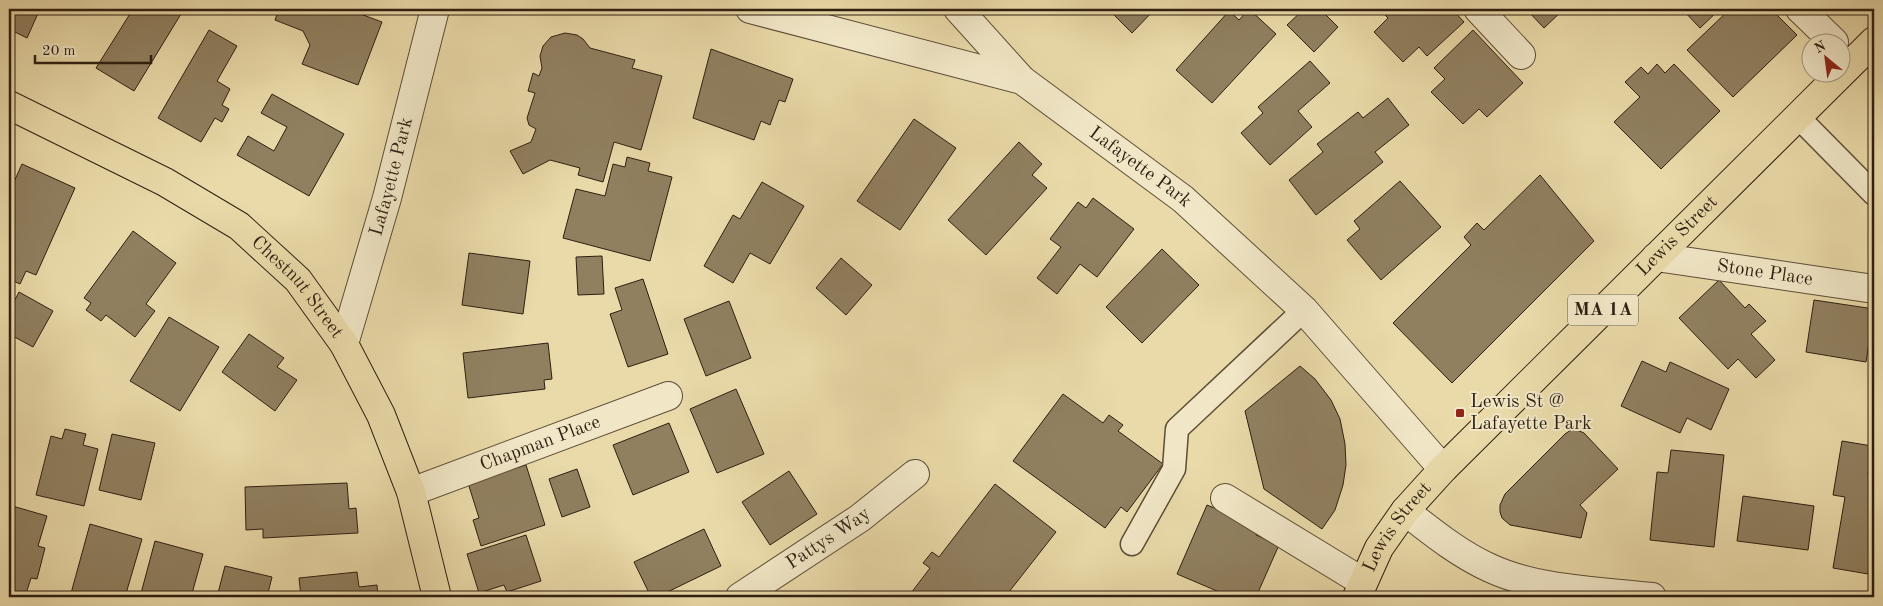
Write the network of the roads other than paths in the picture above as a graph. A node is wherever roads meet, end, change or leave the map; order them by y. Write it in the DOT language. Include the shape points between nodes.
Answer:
graph roads {
  1 [pos="435,9"];
  2 [pos="958,9"];
  3 [pos="1478,9"];
  4 [pos="1800,9"];
  5 [pos="755,10"];
  6 [pos="1824,32"];
  7 [pos="1874,41"];
  8 [pos="1850,53"];
  9 [pos="1521,55"];
  10 [pos="1022,80"];
  11 [pos="1826,82"];
  12 [pos="9,105"];
  13 [pos="1798,117"];
  14 [pos="1874,194"];
  15 [pos="1656,258"];
  16 [pos="1874,289"];
  17 [pos="1304,310"];
  18 [pos="344,344"];
  19 [pos="668,396"];
  20 [pos="1443,469"];
  21 [pos="915,474"];
  22 [pos="411,492"];
  23 [pos="1225,498"];
  24 [pos="1405,511"];
  25 [pos="1132,544"];
  26 [pos="1360,590"];
  27 [pos="437,597"];
  28 [pos="740,597"];
  29 [pos="1652,597"];
  1 -- 18 [label="street, Lafayette Park"];
  2 -- 10 [label="street"];
  3 -- 9 [label="street"];
  4 -- 6 [label="street"];
  5 -- 10 [label="street, Lafayette Park"];
  7 -- 8 [label="main road, Lewis Street / MA 1A"];
  10 -- 17 [label="street, Lafayette Park" via="1183,199"];
  11 -- 13 [label="main road, Lewis Street / MA 1A"];
  12 -- 18 [label="main road, Chestnut Street" via="165,182 239,226 298,280"];
  13 -- 14 [label="lane"];
  13 -- 15 [label="main road, Lewis Street / MA 1A"];
  15 -- 16 [label="street, Stone Place"];
  15 -- 20 [label="main road, Lewis Street / MA 1A"];
  17 -- 20 [label="street, Lafayette Park"];
  17 -- 25 [label="lane" via="1177,429 1174,470"];
  18 -- 22 [label="main road, Chestnut Street" via="381,415"];
  19 -- 22 [label="street, Chapman Place"];
  20 -- 24 [label="main road, Lewis Street / MA 1A"];
  21 -- 28 [label="street, Pattys Way" via="860,518"];
  22 -- 27 [label="main road, Chestnut Street"];
  23 -- 26 [label="street"];
  24 -- 26 [label="main road, Lewis Street / MA 1A" via="1379,548"];
  24 -- 29 [label="street" via="1448,544 1490,568 1532,583"];
}
